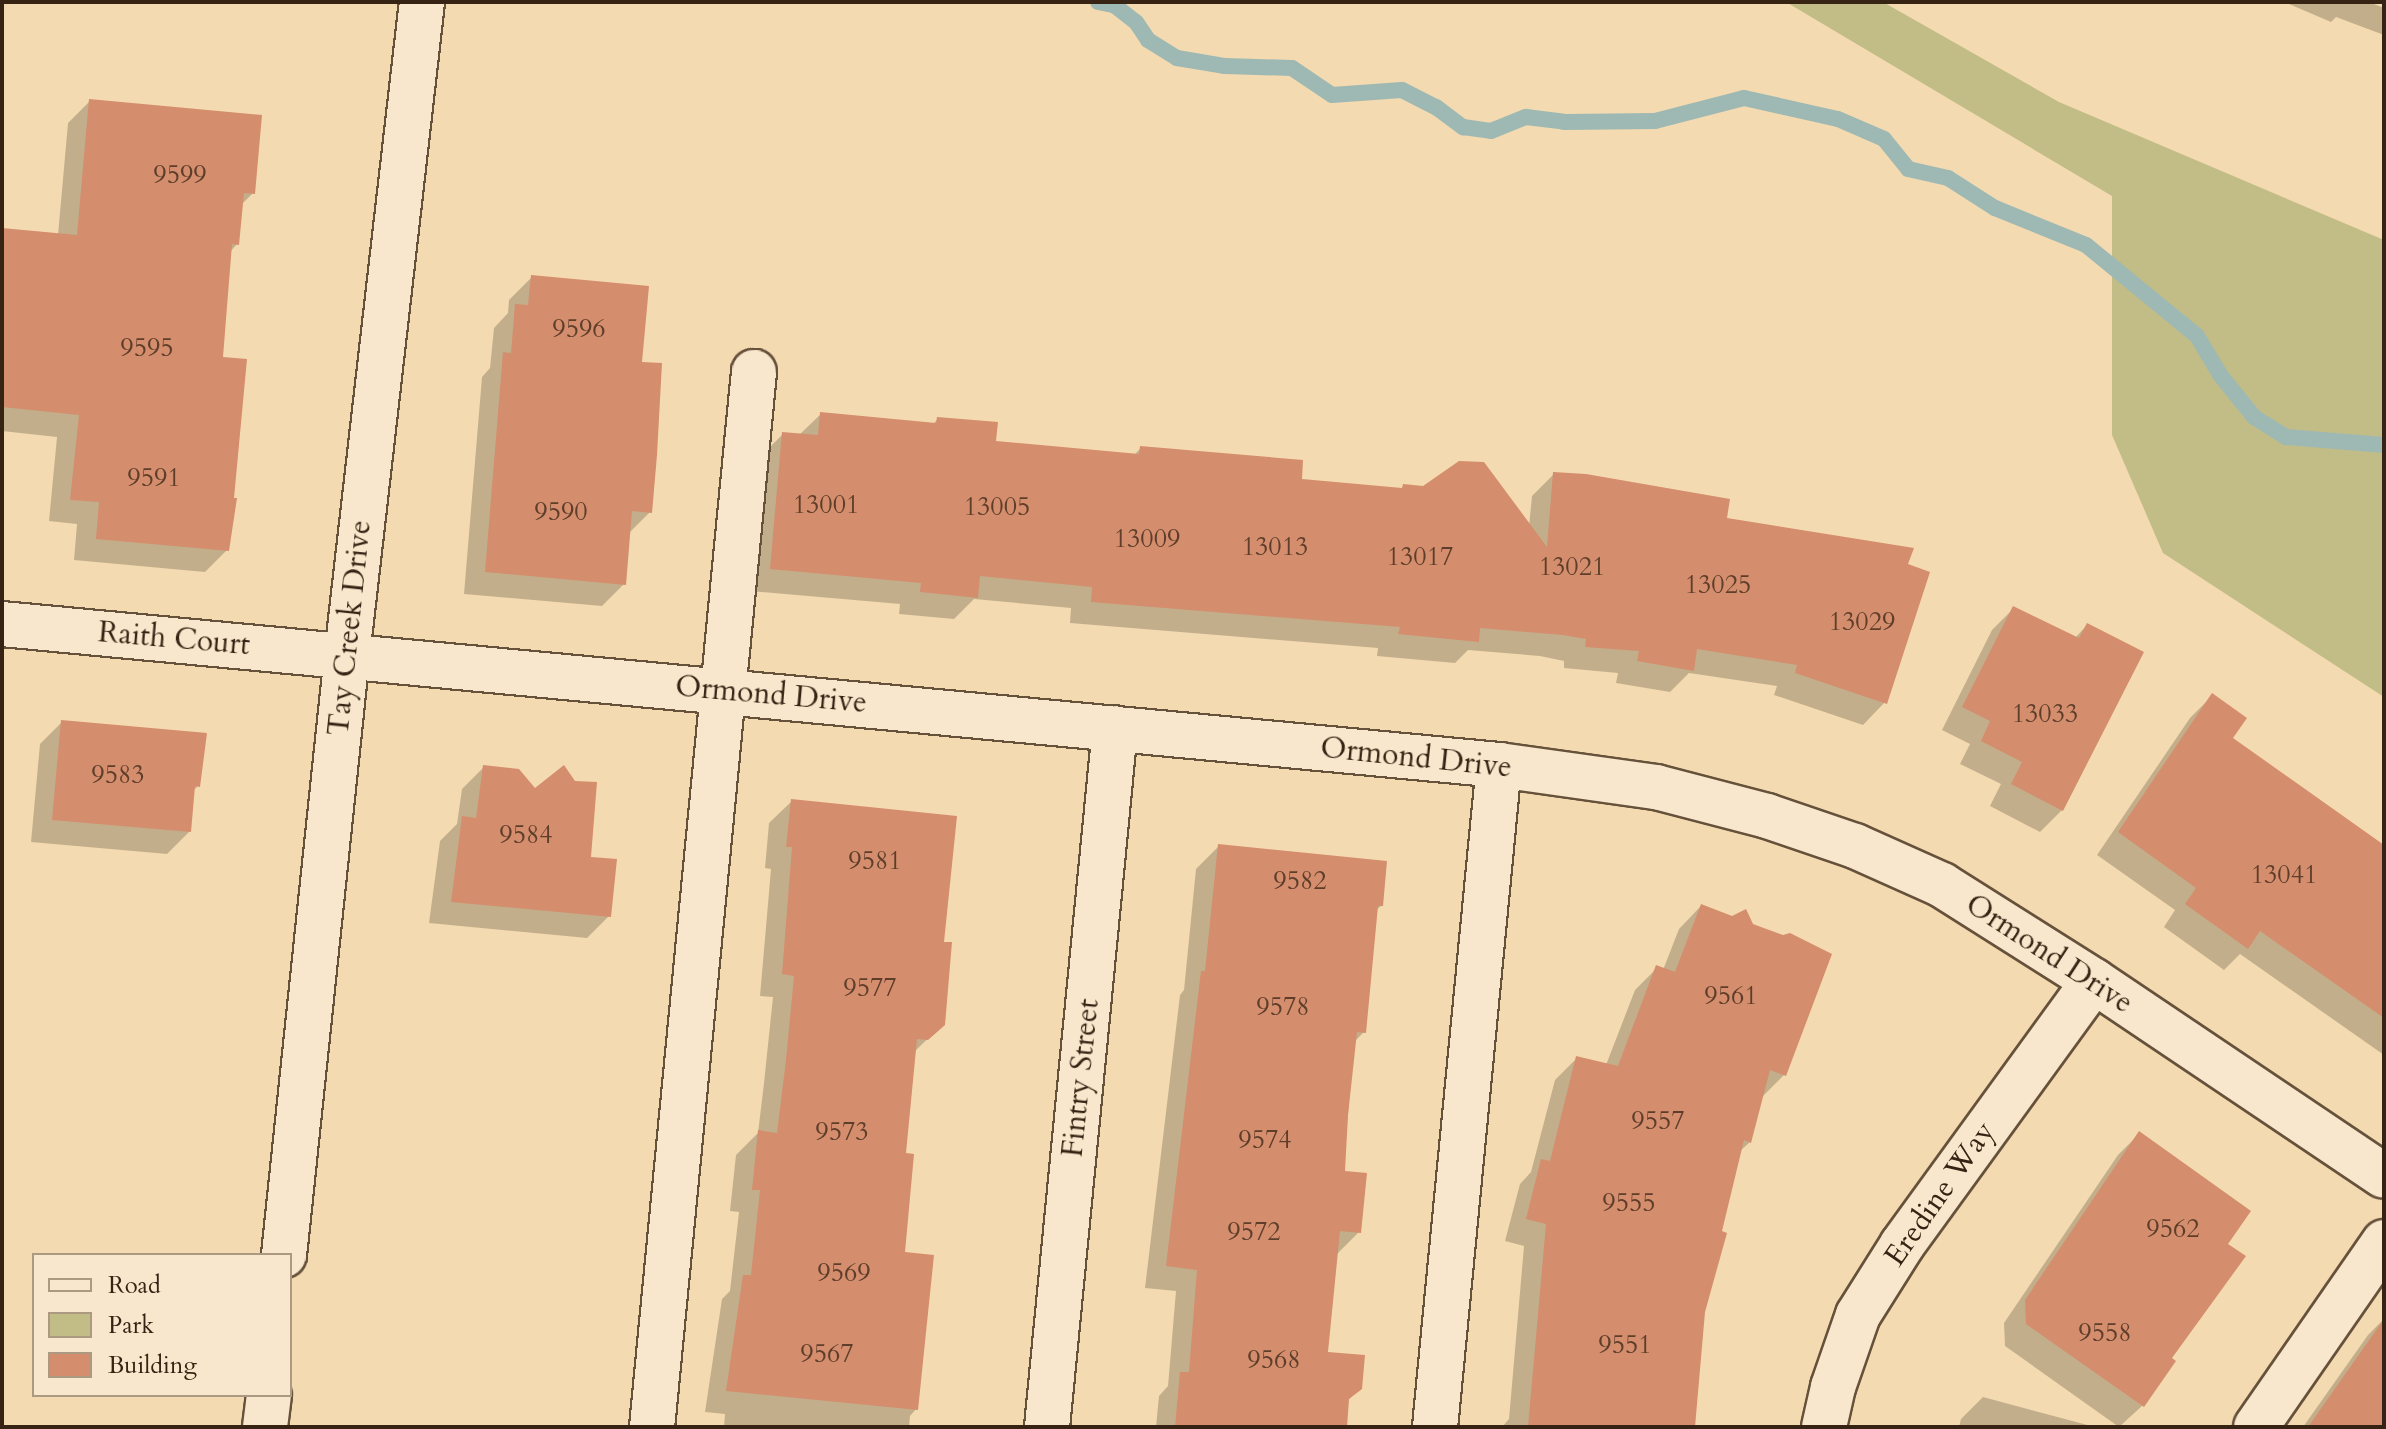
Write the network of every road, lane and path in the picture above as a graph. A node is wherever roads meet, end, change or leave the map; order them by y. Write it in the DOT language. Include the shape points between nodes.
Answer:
graph roads {
  1 [pos="422,2"];
  2 [pos="754,372"];
  3 [pos="2,624"];
  4 [pos="347,655"];
  5 [pos="720,690"];
  6 [pos="1115,728"];
  7 [pos="1499,765"];
  8 [pos="2094,981"];
  9 [pos="2384,1176"];
  10 [pos="2384,1242"];
  11 [pos="284,1253"];
  12 [pos="269,1397"];
  13 [pos="265,1427"];
  14 [pos="652,1427"];
  15 [pos="1047,1427"];
  16 [pos="1435,1427"];
  17 [pos="1824,1427"];
  18 [pos="2256,1427"];
  1 -- 4 [label="street, Tay Creek Drive"];
  2 -- 5 [label="street"];
  3 -- 4 [label="street, Raith Court"];
  4 -- 5 [label="street, Ormond Drive"];
  4 -- 11 [label="street, Tay Creek Drive"];
  5 -- 6 [label="street, Ormond Drive"];
  5 -- 14 [label="street"];
  6 -- 7 [label="street, Ormond Drive"];
  6 -- 15 [label="street, Fintry Street"];
  7 -- 8 [label="street, Ormond Drive" via="1656,787 1855,846 1942,885"];
  7 -- 16 [label="street"];
  8 -- 9 [label="street, Ormond Drive"];
  8 -- 17 [label="street, Eredine Way" via="1902,1245 1858,1315"];
  10 -- 18 [label="street"];
  12 -- 13 [label="street"];
}
